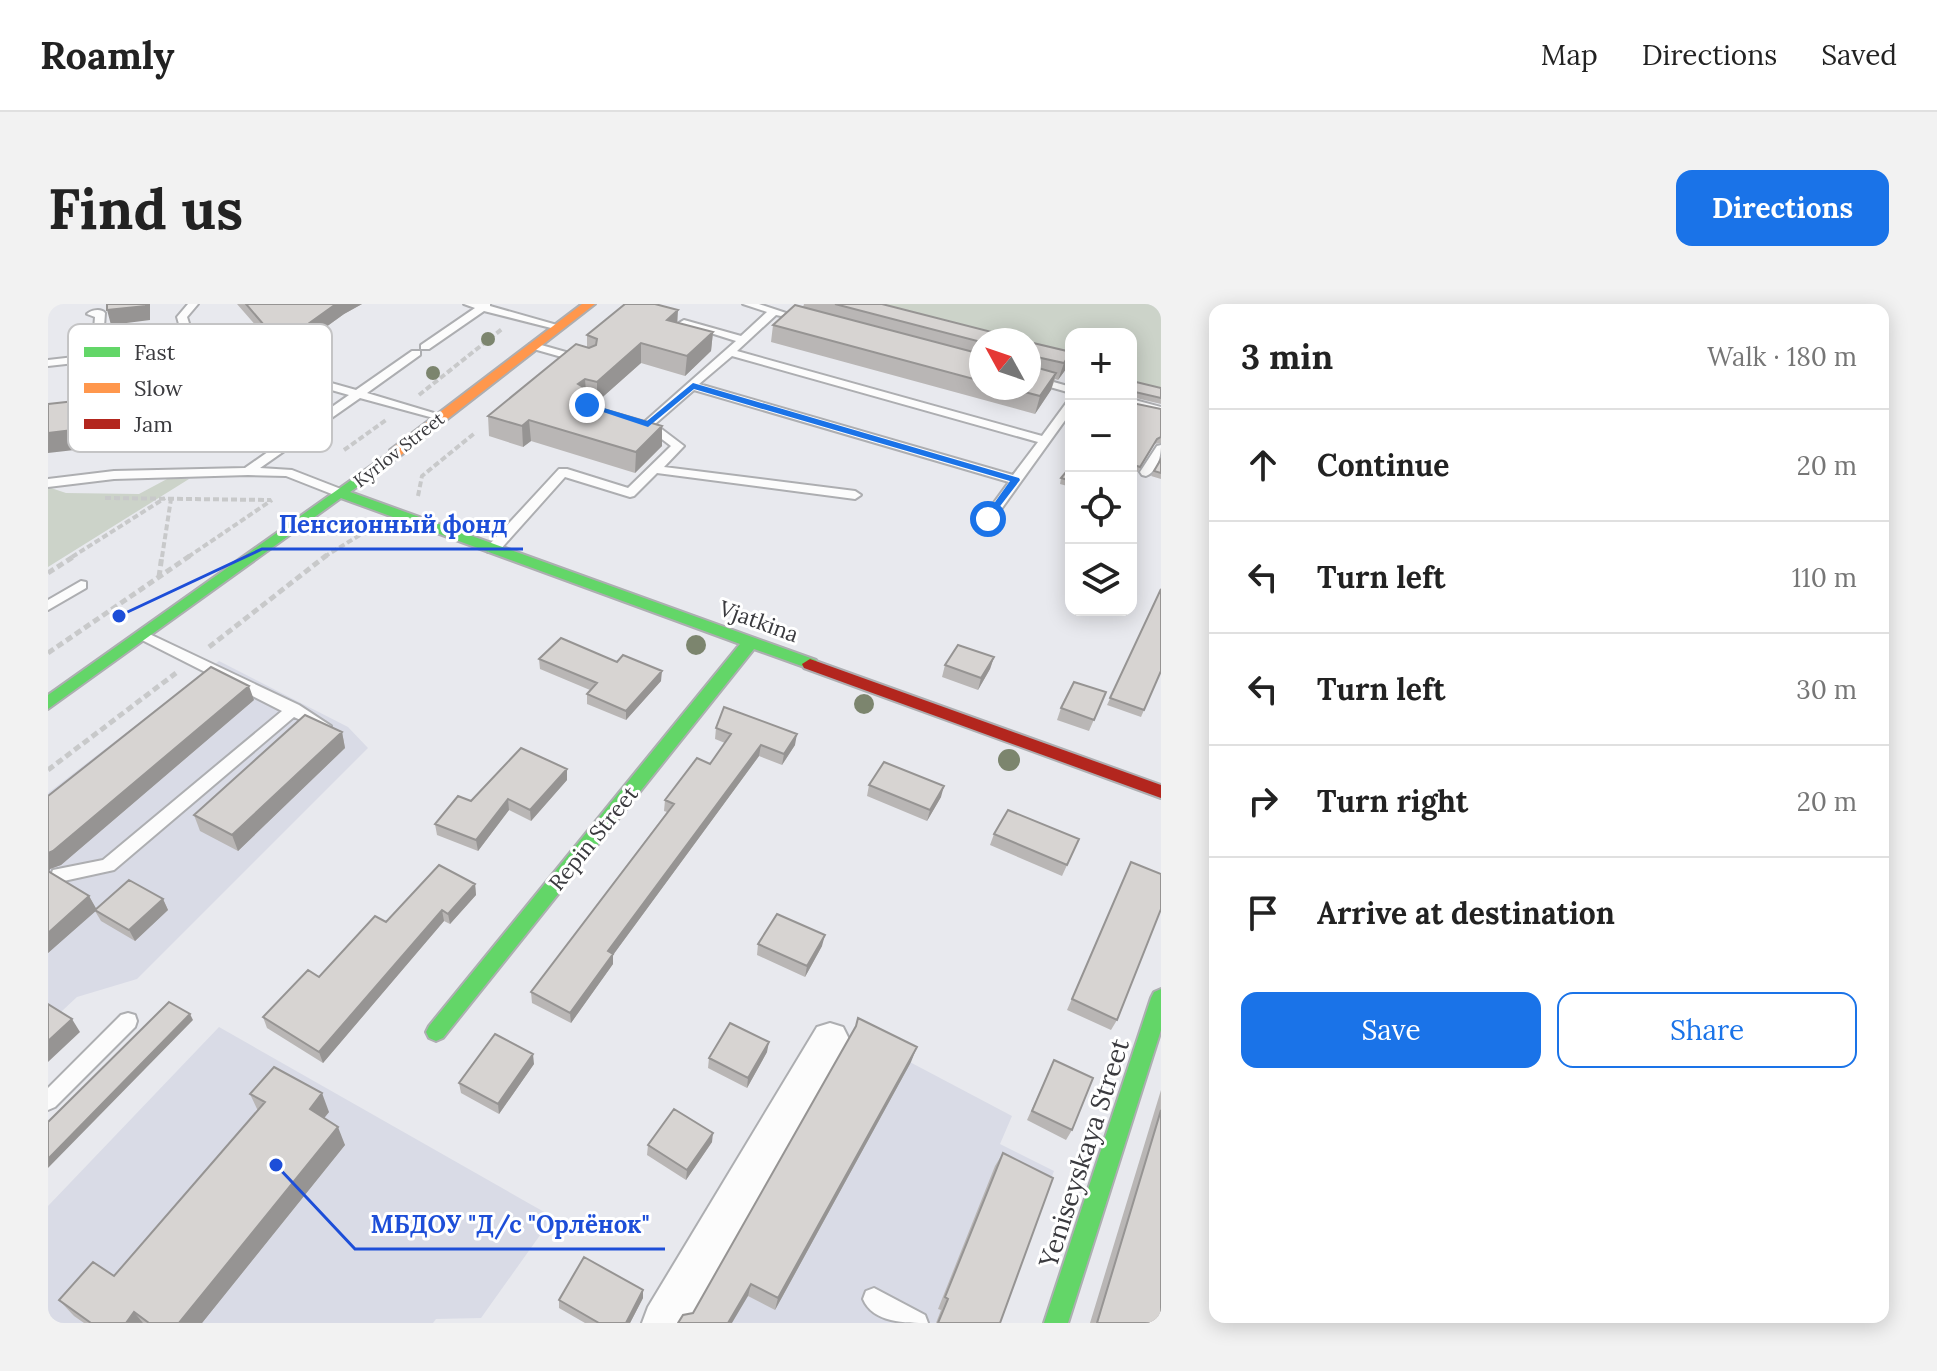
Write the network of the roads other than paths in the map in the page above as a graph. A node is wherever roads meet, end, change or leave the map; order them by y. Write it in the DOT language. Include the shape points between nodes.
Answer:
graph roads {
  1 [pos="193,304"];
  2 [pos="469,304"];
  3 [pos="589,304"];
  4 [pos="748,304"];
  5 [pos="485,306"];
  6 [pos="774,311"];
  7 [pos="92,314"];
  8 [pos="789,315"];
  9 [pos="684,323"];
  10 [pos="99,324"];
  11 [pos="184,324"];
  12 [pos="559,327"];
  13 [pos="743,340"];
  14 [pos="534,346"];
  15 [pos="730,352"];
  16 [pos="68,361"];
  17 [pos="590,362"];
  18 [pos="48,363"];
  19 [pos="1041,381"];
  20 [pos="693,386"];
  21 [pos="332,388"];
  22 [pos="1065,388"];
  23 [pos="357,395"];
  24 [pos="1137,404"];
  25 [pos="1161,410"];
  26 [pos="332,412"];
  27 [pos="1065,412"];
  28 [pos="441,417"];
  29 [pos="1044,440"];
  30 [pos="1161,448"];
  31 [pos="275,452"];
  32 [pos="655,469"];
  33 [pos="248,471"];
  34 [pos="1146,472"];
  35 [pos="1016,480"];
  36 [pos="48,483"];
  37 [pos="342,494"];
  38 [pos="855,495"];
  39 [pos="988,519"];
  40 [pos="493,549"];
  41 [pos="81,585"];
  42 [pos="48,606"];
  43 [pos="143,635"];
  44 [pos="750,643"];
  45 [pos="48,703"];
  46 [pos="294,709"];
  47 [pos="327,728"];
  48 [pos="1161,791"];
  49 [pos="59,875"];
  50 [pos="1161,998"];
  51 [pos="128,1021"];
  52 [pos="436,1032"];
  53 [pos="830,1039"];
  54 [pos="48,1101"];
  55 [pos="874,1299"];
  56 [pos="664,1323"];
  57 [pos="917,1323"];
  58 [pos="1056,1323"];
  1 -- 11 [label="lane" via="182,317"];
  2 -- 5 [label="lane"];
  3 -- 12 [label="street, Kyrlov Street"];
  4 -- 6 [label="lane"];
  5 -- 12 [label="lane"];
  5 -- 23 [label="lane"];
  6 -- 8 [label="lane"];
  6 -- 13 [label="lane"];
  7 -- 10 [label="lane" via="100,313"];
  9 -- 13 [label="lane"];
  12 -- 14 [label="street, Kyrlov Street"];
  13 -- 15 [label="lane"];
  14 -- 17 [label="lane"];
  14 -- 28 [label="street, Kyrlov Street"];
  15 -- 20 [label="lane"];
  15 -- 29 [label="lane"];
  16 -- 18 [label="lane"];
  19 -- 22 [label="lane"];
  20 -- 32 [label="lane" via="642,422 678,446"];
  20 -- 35 [label="lane"];
  21 -- 23 [label="lane"];
  23 -- 26 [label="lane"];
  23 -- 28 [label="lane"];
  24 -- 25 [label="lane"];
  27 -- 29 [label="lane"];
  28 -- 37 [label="street, Kyrlov Street"];
  29 -- 35 [label="lane"];
  30 -- 34 [label="lane"];
  31 -- 33 [label="lane"];
  32 -- 38 [label="lane"];
  32 -- 40 [label="lane" via="630,493 563,472"];
  33 -- 36 [label="lane" via="114,475"];
  33 -- 37 [label="lane" via="288,473"];
  35 -- 39 [label="lane"];
  37 -- 40 [label="street, Vjatkina"];
  37 -- 43 [label="street, Kyrlov Street"];
  40 -- 44 [label="street, Vjatkina"];
  41 -- 42 [label="lane"];
  43 -- 45 [label="street, Kyrlov Street"];
  43 -- 46 [label="lane"];
  44 -- 48 [label="street, Vjatkina"];
  44 -- 52 [label="street, Repin Street"];
  46 -- 47 [label="lane"];
  46 -- 49 [label="lane" via="108,865"];
  50 -- 58 [label="street, Yeniseyskaya Street"];
  51 -- 54 [label="lane"];
  53 -- 56 [label="street"];
  55 -- 57 [label="lane"];
}
